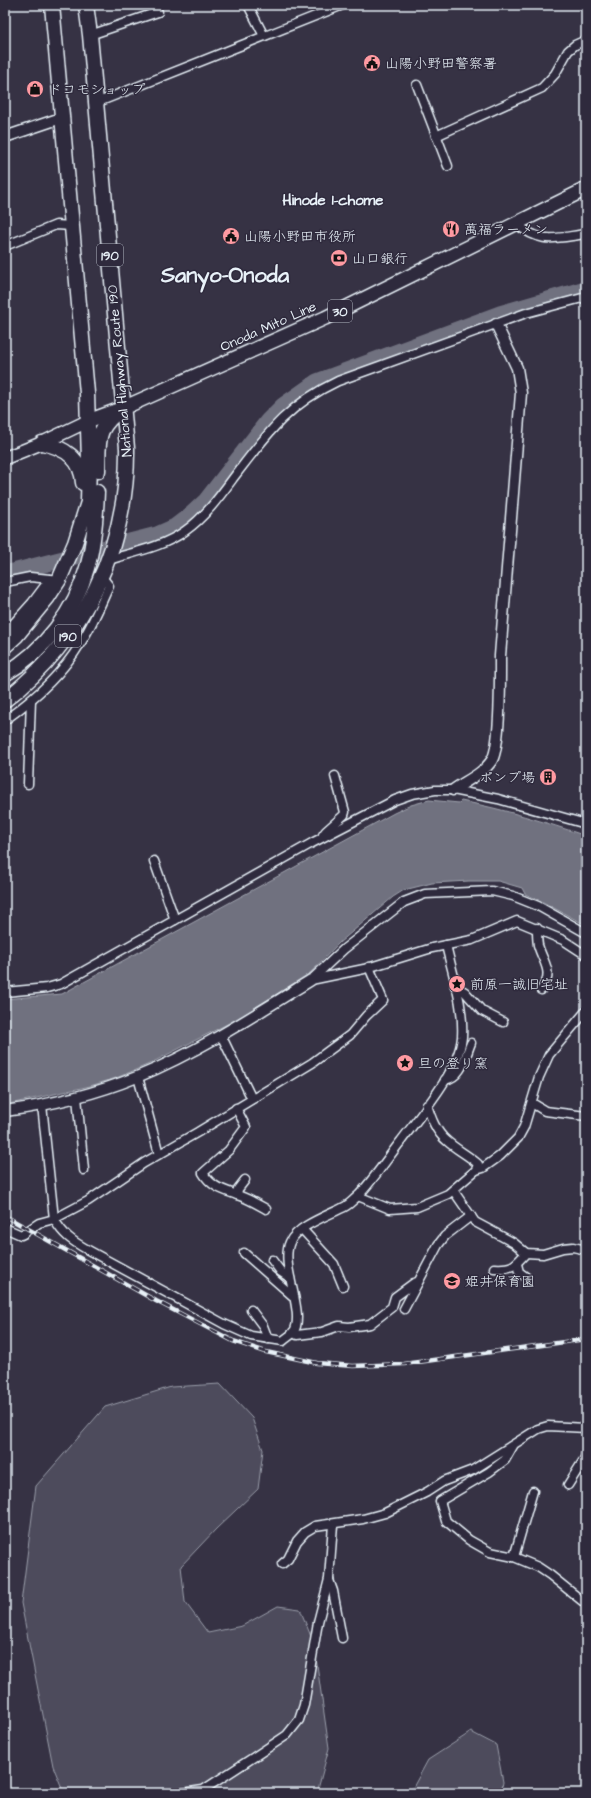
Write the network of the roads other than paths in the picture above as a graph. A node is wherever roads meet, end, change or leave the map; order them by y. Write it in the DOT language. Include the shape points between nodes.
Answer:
graph roads {
  1 [pos="64,5"];
  2 [pos="248,5"];
  3 [pos="343,5"];
  4 [pos="84,7"];
  5 [pos="52,11"];
  6 [pos="158,12"];
  7 [pos="90,35"];
  8 [pos="264,36"];
  9 [pos="586,40"];
  10 [pos="417,86"];
  11 [pos="96,103"];
  12 [pos="61,118"];
  13 [pos="436,136"];
  14 [pos="5,137"];
  15 [pos="448,166"];
  16 [pos="586,189"];
  17 [pos="515,223"];
  18 [pos="71,226"];
  19 [pos="586,234"];
  20 [pos="5,246"];
  21 [pos="586,297"];
  22 [pos="496,324"];
  23 [pos="123,408"];
  24 [pos="88,421"];
  25 [pos="42,443"];
  26 [pos="5,458"];
  27 [pos="74,546"];
  28 [pos="109,558"];
  29 [pos="58,576"];
  30 [pos="102,577"];
  31 [pos="5,582"];
  32 [pos="5,633"];
  33 [pos="5,646"];
  34 [pos="5,674"];
  35 [pos="5,700"];
  36 [pos="31,700"];
  37 [pos="5,720"];
  38 [pos="335,776"];
  39 [pos="28,784"];
  40 [pos="453,790"];
  41 [pos="586,824"];
  42 [pos="322,838"];
  43 [pos="154,861"];
  44 [pos="174,920"];
  45 [pos="537,928"];
  46 [pos="586,933"];
  47 [pos="446,945"];
  48 [pos="586,955"];
  49 [pos="369,966"];
  50 [pos="311,980"];
  51 [pos="455,986"];
  52 [pos="541,990"];
  53 [pos="5,992"];
  54 [pos="586,1011"];
  55 [pos="503,1022"];
  56 [pos="221,1035"];
  57 [pos="471,1043"];
  58 [pos="138,1077"];
  59 [pos="445,1080"];
  60 [pos="77,1096"];
  61 [pos="252,1099"];
  62 [pos="532,1103"];
  63 [pos="42,1105"];
  64 [pos="427,1105"];
  65 [pos="236,1108"];
  66 [pos="5,1111"];
  67 [pos="586,1116"];
  68 [pos="159,1154"];
  69 [pos="84,1170"];
  70 [pos="476,1170"];
  71 [pos="245,1180"];
  72 [pos="453,1190"];
  73 [pos="236,1195"];
  74 [pos="358,1196"];
  75 [pos="266,1209"];
  76 [pos="471,1216"];
  77 [pos="54,1219"];
  78 [pos="5,1228"];
  79 [pos="302,1229"];
  80 [pos="586,1250"];
  81 [pos="526,1252"];
  82 [pos="244,1253"];
  83 [pos="272,1260"];
  84 [pos="517,1264"];
  85 [pos="494,1268"];
  86 [pos="290,1278"];
  87 [pos="526,1278"];
  88 [pos="418,1282"];
  89 [pos="343,1286"];
  90 [pos="294,1297"];
  91 [pos="404,1309"];
  92 [pos="251,1310"];
  93 [pos="293,1332"];
  94 [pos="268,1339"];
  95 [pos="586,1428"];
  96 [pos="516,1442"];
  97 [pos="586,1452"];
  98 [pos="568,1485"];
  99 [pos="532,1491"];
  100 [pos="333,1524"];
  101 [pos="514,1557"];
  102 [pos="282,1564"];
  103 [pos="329,1579"];
  104 [pos="586,1604"];
  105 [pos="342,1638"];
  106 [pos="183,1793"];
  1 -- 5 [label="highway"];
  2 -- 8 [label="street"];
  3 -- 8 [label="street"];
  4 -- 7 [label="highway, National Highway Route 190 / 190"];
  5 -- 12 [label="highway"];
  6 -- 7 [label="street"];
  7 -- 11 [label="highway, National Highway Route 190 / 190"];
  8 -- 11 [label="street"];
  9 -- 13 [label="street" via="568,51 555,74 542,88"];
  10 -- 13 [label="street"];
  11 -- 23 [label="highway, National Highway Route 190 / 190"];
  12 -- 14 [label="street"];
  12 -- 18 [label="highway"];
  13 -- 15 [label="street"];
  16 -- 17 [label="main road, Onoda Mito Line / 30"];
  17 -- 19 [label="street" via="528,233 544,239"];
  17 -- 23 [label="main road, Onoda Mito Line / 30" via="325,318"];
  18 -- 20 [label="street" via="56,225"];
  18 -- 24 [label="highway"];
  21 -- 22 [label="street"];
  22 -- 28 [label="street" via="322,389 301,402 274,426 203,516 185,531 156,546"];
  22 -- 40 [label="street" via="518,368 521,393 500,656 501,685 496,747 492,759 483,770"];
  23 -- 24 [label="main road, Onoda Mito Line / 30"];
  23 -- 28 [label="highway, National Highway Route 190 / 190" via="127,465 121,516"];
  23 -- 34 [label="highway" via="108,420 100,434 91,543 80,588 50,637"];
  24 -- 25 [label="main road"];
  24 -- 27 [label="highway" via="88,502"];
  25 -- 26 [label="main road"];
  25 -- 27 [label="highway" via="60,447 67,452 79,465 82,474 83,486"];
  27 -- 29 [label="highway"];
  28 -- 30 [label="highway, National Highway Route 190 / 190"];
  29 -- 31 [label="street" via="30,577"];
  29 -- 32 [label="street"];
  29 -- 33 [label="highway" via="44,602"];
  30 -- 35 [label="highway, National Highway Route 190 / 190" via="93,597 68,636 44,665"];
  30 -- 36 [label="street" via="109,586 80,644 67,663"];
  36 -- 37 [label="street"];
  36 -- 39 [label="street"];
  38 -- 42 [label="street" via="345,812"];
  40 -- 41 [label="street" via="498,798"];
  40 -- 42 [label="street" via="421,791 394,800"];
  42 -- 44 [label="street"];
  43 -- 44 [label="street"];
  44 -- 53 [label="street" via="61,984"];
  45 -- 47 [label="street" via="517,921 472,940"];
  45 -- 48 [label="street" via="563,940"];
  45 -- 52 [label="street" via="538,946 548,971 546,984"];
  46 -- 50 [label="street" via="538,906 513,896 492,891 425,894 404,902 344,949"];
  47 -- 49 [label="street"];
  47 -- 51 [label="street"];
  49 -- 50 [label="street"];
  49 -- 61 [label="street" via="383,1000 350,1035 312,1063"];
  50 -- 56 [label="street"];
  51 -- 55 [label="street" via="465,992 482,1011"];
  51 -- 59 [label="street" via="461,1003 462,1040 455,1063"];
  54 -- 62 [label="street" via="549,1055"];
  56 -- 58 [label="street"];
  56 -- 61 [label="street"];
  57 -- 59 [label="street" via="459,1072 452,1079"];
  58 -- 60 [label="street"];
  58 -- 68 [label="street"];
  59 -- 64 [label="street"];
  60 -- 63 [label="street"];
  60 -- 69 [label="street"];
  61 -- 65 [label="street"];
  62 -- 67 [label="street" via="545,1111"];
  62 -- 70 [label="street" via="527,1122 518,1138 500,1156"];
  63 -- 66 [label="street"];
  63 -- 77 [label="street"];
  64 -- 70 [label="street" via="432,1122 446,1141 469,1155 478,1164"];
  64 -- 74 [label="street"];
  65 -- 68 [label="street"];
  65 -- 73 [label="street" via="246,1127 229,1150 203,1173 216,1188"];
  68 -- 77 [label="street" via="88,1201"];
  70 -- 72 [label="street"];
  71 -- 73 [label="street"];
  72 -- 74 [label="street" via="431,1202 403,1209 390,1209"];
  72 -- 76 [label="street"];
  73 -- 75 [label="street"];
  74 -- 79 [label="street" via="348,1205"];
  76 -- 81 [label="street" via="475,1222"];
  76 -- 88 [label="street" via="445,1236"];
  77 -- 78 [label="street" via="39,1223 21,1235"];
  77 -- 94 [label="street" via="61,1231 88,1250 224,1324 251,1336"];
  79 -- 86 [label="street" via="290,1241 288,1249"];
  79 -- 89 [label="street" via="334,1264"];
  80 -- 81 [label="street" via="573,1247 543,1254"];
  81 -- 84 [label="street"];
  82 -- 90 [label="street"];
  83 -- 86 [label="street" via="281,1272"];
  84 -- 85 [label="street" via="508,1269"];
  84 -- 87 [label="street" via="519,1272"];
  86 -- 90 [label="street"];
  88 -- 91 [label="street"];
  88 -- 93 [label="street" via="395,1297 392,1307 370,1324 339,1326 322,1332 297,1335"];
  90 -- 93 [label="street" via="297,1323"];
  92 -- 94 [label="street" via="263,1326"];
  93 -- 94 [label="street" via="283,1341"];
  95 -- 96 [label="street" via="548,1426"];
  96 -- 100 [label="street" via="473,1470 385,1513"];
  96 -- 101 [label="street" via="505,1460 440,1501 446,1521 469,1540 490,1552"];
  97 -- 98 [label="street"];
  99 -- 101 [label="street"];
  100 -- 102 [label="street" via="315,1526 305,1532"];
  100 -- 103 [label="street"];
  101 -- 104 [label="street" via="550,1575"];
  103 -- 105 [label="street"];
  103 -- 106 [label="street" via="299,1720 287,1735 203,1790"];
}
